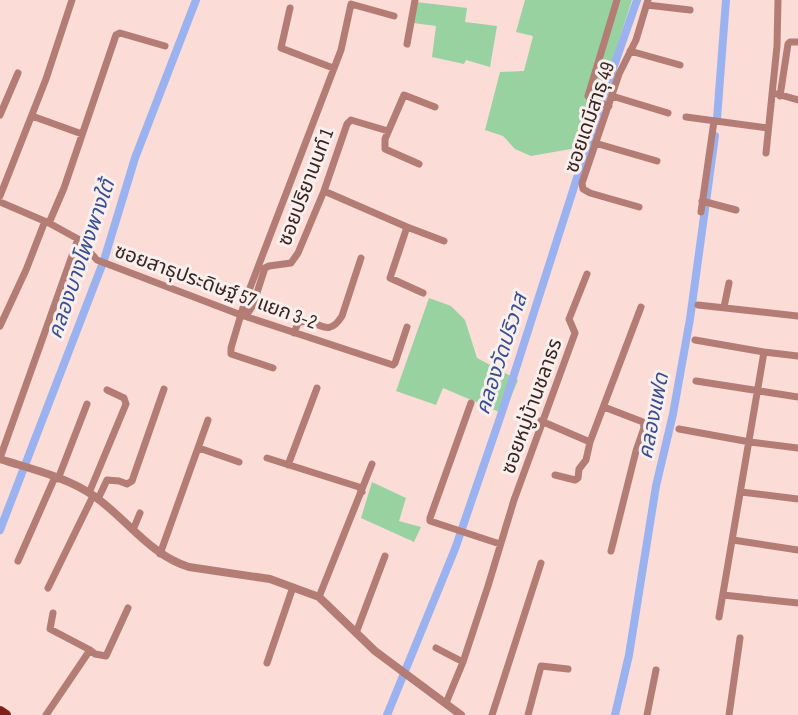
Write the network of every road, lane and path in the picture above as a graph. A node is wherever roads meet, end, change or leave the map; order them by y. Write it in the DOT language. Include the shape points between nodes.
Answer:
graph roads {
  1 [pos="72,0"];
  2 [pos="415,0"];
  3 [pos="617,0"];
  4 [pos="778,0"];
  5 [pos="352,2"];
  6 [pos="647,2"];
  7 [pos="290,8"];
  8 [pos="690,10"];
  9 [pos="394,16"];
  10 [pos="798,42"];
  11 [pos="407,44"];
  12 [pos="165,46"];
  13 [pos="630,51"];
  14 [pos="680,65"];
  15 [pos="333,68"];
  16 [pos="18,73"];
  17 [pos="772,92"];
  18 [pos="612,96"];
  19 [pos="780,96"];
  20 [pos="798,100"];
  21 [pos="606,105"];
  22 [pos="435,106"];
  23 [pos="668,113"];
  24 [pos="0,115"];
  25 [pos="32,116"];
  26 [pos="686,117"];
  27 [pos="714,121"];
  28 [pos="768,128"];
  29 [pos="388,131"];
  30 [pos="82,134"];
  31 [pos="596,143"];
  32 [pos="766,153"];
  33 [pos="657,161"];
  34 [pos="419,164"];
  35 [pos="324,192"];
  36 [pos="0,196"];
  37 [pos="705,201"];
  38 [pos="0,202"];
  39 [pos="639,207"];
  40 [pos="736,210"];
  41 [pos="701,212"];
  42 [pos="47,222"];
  43 [pos="407,227"];
  44 [pos="78,239"];
  45 [pos="444,241"];
  46 [pos="361,258"];
  47 [pos="587,274"];
  48 [pos="729,283"];
  49 [pos="423,293"];
  50 [pos="698,305"];
  51 [pos="641,307"];
  52 [pos="724,307"];
  53 [pos="243,315"];
  54 [pos="798,316"];
  55 [pos="0,326"];
  56 [pos="408,327"];
  57 [pos="294,333"];
  58 [pos="696,340"];
  59 [pos="764,352"];
  60 [pos="798,356"];
  61 [pos="273,368"];
  62 [pos="696,381"];
  63 [pos="317,388"];
  64 [pos="164,389"];
  65 [pos="107,390"];
  66 [pos="759,392"];
  67 [pos="798,397"];
  68 [pos="471,402"];
  69 [pos="87,404"];
  70 [pos="604,407"];
  71 [pos="208,420"];
  72 [pos="541,421"];
  73 [pos="679,429"];
  74 [pos="590,442"];
  75 [pos="750,442"];
  76 [pos="199,448"];
  77 [pos="798,448"];
  78 [pos="267,458"];
  79 [pos="0,459"];
  80 [pos="239,462"];
  81 [pos="372,464"];
  82 [pos="288,465"];
  83 [pos="555,476"];
  84 [pos="57,478"];
  85 [pos="362,492"];
  86 [pos="741,492"];
  87 [pos="93,496"];
  88 [pos="798,499"];
  89 [pos="140,513"];
  90 [pos="133,530"];
  91 [pos="732,540"];
  92 [pos="499,548"];
  93 [pos="798,550"];
  94 [pos="611,551"];
  95 [pos="160,554"];
  96 [pos="385,556"];
  97 [pos="18,561"];
  98 [pos="541,563"];
  99 [pos="294,587"];
  100 [pos="48,588"];
  101 [pos="723,595"];
  102 [pos="319,597"];
  103 [pos="798,603"];
  104 [pos="128,608"];
  105 [pos="53,613"];
  106 [pos="719,617"];
  107 [pos="356,633"];
  108 [pos="740,638"];
  109 [pos="436,648"];
  110 [pos="90,650"];
  111 [pos="462,662"];
  112 [pos="267,663"];
  113 [pos="567,669"];
  114 [pos="656,670"];
  115 [pos="446,703"];
  116 [pos="0,711"];
  117 [pos="6,715"];
  118 [pos="46,715"];
  119 [pos="461,715"];
  120 [pos="492,715"];
  121 [pos="528,715"];
  122 [pos="647,715"];
  123 [pos="729,715"];
  1 -- 25 [label="street"];
  2 -- 11 [label="street"];
  3 -- 21 [label="street" via="588,96"];
  4 -- 17 [label="street"];
  5 -- 9 [label="street"];
  5 -- 15 [label="street"];
  6 -- 8 [label="street"];
  6 -- 13 [label="street, ซอยเดมีสาธุ 49"];
  7 -- 15 [label="street" via="281,48"];
  10 -- 19 [label="street" via="788,44"];
  12 -- 30 [label="street" via="117,33"];
  13 -- 14 [label="street"];
  13 -- 18 [label="street, ซอยเดมีสาธุ 49"];
  15 -- 53 [label="street"];
  16 -- 24 [label="street"];
  17 -- 19 [label="street"];
  17 -- 28 [label="street"];
  18 -- 21 [label="street, ซอยเดมีสาธุ 49"];
  18 -- 23 [label="street"];
  19 -- 20 [label="street"];
  21 -- 31 [label="street, ซอยเดมีสาธุ 49"];
  22 -- 29 [label="street" via="404,95"];
  25 -- 30 [label="street"];
  25 -- 36 [label="street"];
  26 -- 27 [label="street"];
  27 -- 28 [label="street"];
  27 -- 37 [label="street"];
  28 -- 32 [label="street"];
  29 -- 34 [label="street" via="385,149"];
  29 -- 35 [label="street, ซอยปริยานนท์ 1" via="351,120"];
  30 -- 42 [label="street" via="64,188"];
  31 -- 33 [label="street"];
  31 -- 39 [label="street, ซอยเดมีสาธุ 49" via="583,189"];
  35 -- 43 [label="street"];
  35 -- 53 [label="street, ซอยปริยานนท์ 1" via="294,260 265,268 252,305"];
  37 -- 40 [label="street"];
  37 -- 41 [label="street"];
  38 -- 42 [label="street, ซอยสาธุประดิษฐ์ 57 แยก 3-2"];
  42 -- 44 [label="street, ซอยสาธุประดิษฐ์ 57 แยก 3-2"];
  42 -- 55 [label="street"];
  43 -- 45 [label="street"];
  43 -- 49 [label="street" via="390,278"];
  44 -- 53 [label="street, ซอยสาธุประดิษฐ์ 57 แยก 3-2" via="97,260"];
  44 -- 79 [label="street"];
  46 -- 57 [label="street" via="337,325 329,328 302,321"];
  47 -- 72 [label="street, ซอยหมู่บ้านชลาธร" via="570,320 575,333"];
  48 -- 52 [label="street"];
  50 -- 52 [label="street"];
  51 -- 70 [label="street"];
  52 -- 54 [label="street"];
  53 -- 57 [label="street, ซอยสาธุประดิษฐ์ 57 แยก 3-2"];
  53 -- 61 [label="street" via="231,354"];
  56 -- 57 [label="street, ซอยสาธุประดิษฐ์ 57 แยก 3-2" via="393,365"];
  58 -- 59 [label="street"];
  59 -- 60 [label="street"];
  59 -- 66 [label="street"];
  62 -- 66 [label="street"];
  63 -- 82 [label="street"];
  64 -- 87 [label="street" via="132,481 128,484 107,480"];
  65 -- 87 [label="street" via="124,398 126,404"];
  66 -- 67 [label="street"];
  66 -- 75 [label="street"];
  68 -- 92 [label="street" via="430,518 433,523"];
  69 -- 84 [label="street"];
  70 -- 74 [label="street"];
  70 -- 94 [label="street" via="643,422 644,428"];
  71 -- 76 [label="street"];
  72 -- 74 [label="street"];
  72 -- 92 [label="street, ซอยหมู่บ้านชลาธร"];
  73 -- 75 [label="street"];
  74 -- 83 [label="street" via="578,478"];
  75 -- 77 [label="street"];
  75 -- 86 [label="street"];
  76 -- 80 [label="street"];
  76 -- 95 [label="street"];
  78 -- 82 [label="street"];
  79 -- 84 [label="street"];
  81 -- 85 [label="street"];
  82 -- 85 [label="street" via="359,487"];
  84 -- 87 [label="street"];
  84 -- 97 [label="street"];
  85 -- 102 [label="street"];
  86 -- 88 [label="street"];
  86 -- 91 [label="street"];
  87 -- 90 [label="street"];
  87 -- 100 [label="street"];
  89 -- 90 [label="street"];
  90 -- 95 [label="street"];
  91 -- 93 [label="street"];
  91 -- 101 [label="street"];
  92 -- 111 [label="street, ซอยหมู่บ้านชลาธร"];
  95 -- 99 [label="street" via="189,567 270,579"];
  96 -- 107 [label="street"];
  98 -- 120 [label="street"];
  99 -- 102 [label="street"];
  99 -- 112 [label="street"];
  101 -- 103 [label="street"];
  101 -- 106 [label="street"];
  102 -- 107 [label="street"];
  104 -- 110 [label="street" via="106,656"];
  105 -- 110 [label="street" via="50,629"];
  107 -- 115 [label="street"];
  108 -- 123 [label="street"];
  109 -- 111 [label="street"];
  110 -- 118 [label="street"];
  111 -- 115 [label="street, ซอยหมู่บ้านชลาธร"];
  113 -- 121 [label="street" via="541,666"];
  114 -- 122 [label="street"];
  115 -- 119 [label="street"];
  116 -- 117 [label="main road"];
}
